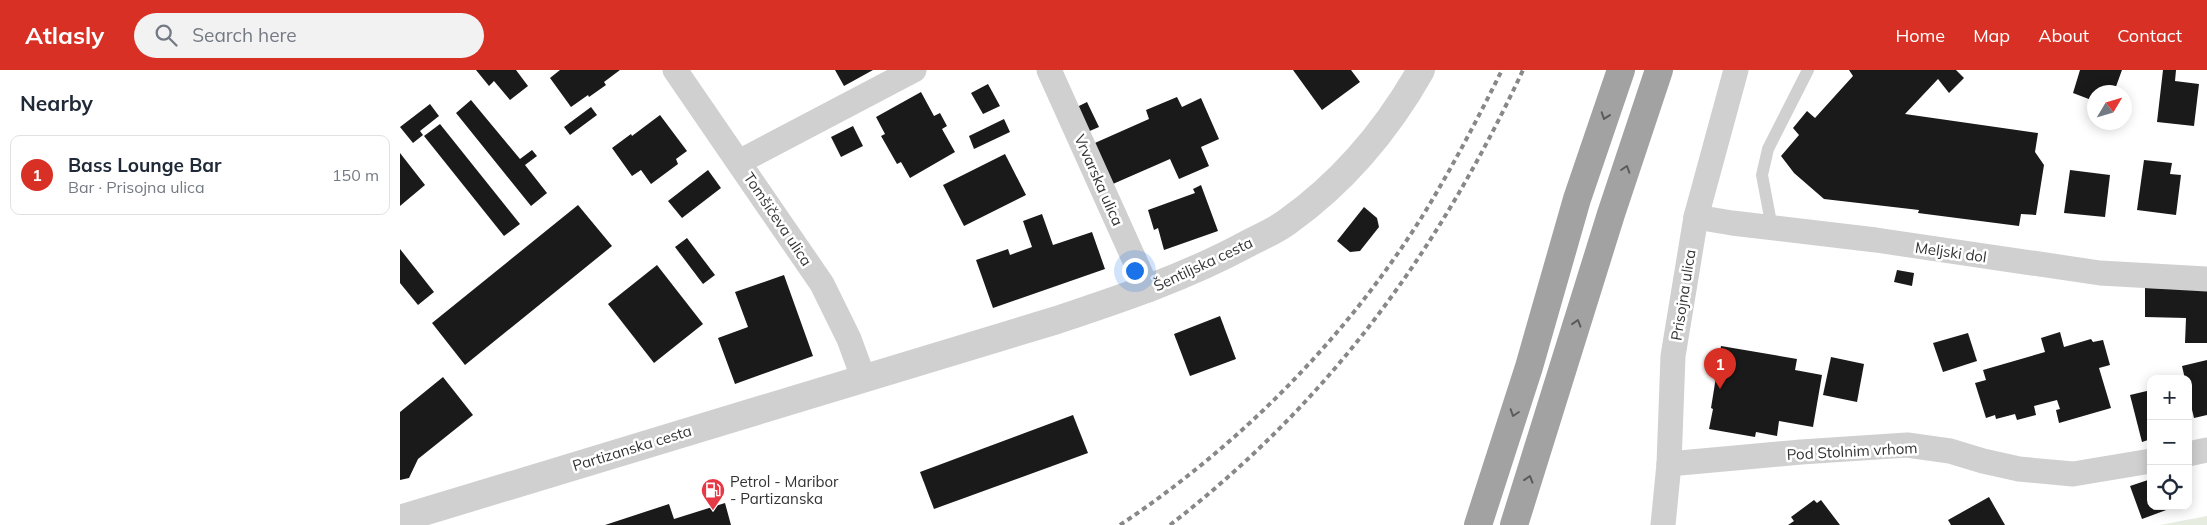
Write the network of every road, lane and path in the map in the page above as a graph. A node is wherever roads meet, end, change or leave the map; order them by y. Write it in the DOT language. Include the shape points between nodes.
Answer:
graph roads {
  1 [pos="675,70"];
  2 [pos="914,70"];
  3 [pos="1049,70"];
  4 [pos="1421,70"];
  5 [pos="1621,70"];
  6 [pos="1659,70"];
  7 [pos="1736,70"];
  8 [pos="1808,70"];
  9 [pos="739,162"];
  10 [pos="1696,216"];
  11 [pos="1772,228"];
  12 [pos="2207,279"];
  13 [pos="1148,290"];
  14 [pos="863,377"];
  15 [pos="2207,450"];
  16 [pos="2192,453"];
  17 [pos="2147,463"];
  18 [pos="1669,464"];
  19 [pos="400,518"];
  20 [pos="1478,525"];
  21 [pos="1514,525"];
  22 [pos="1663,525"];
  1 -- 9 [label="street, Tomšičeva ulica"];
  2 -- 9 [label="street"];
  3 -- 13 [label="street, Vrvarska ulica"];
  4 -- 13 [label="street, Šentiljska cesta" via="1388,123 1358,160 1299,213 1214,262"];
  5 -- 20 [label="highway, one-way" via="1577,199 1529,367"];
  21 -- 6 [label="highway, one-way"];
  7 -- 10 [label="street, Prisojna ulica"];
  8 -- 11 [label="lane" via="1768,149 1762,175"];
  9 -- 14 [label="street, Tomšičeva ulica" via="822,284 849,339"];
  10 -- 11 [label="street, Meljski dol"];
  10 -- 18 [label="street, Prisojna ulica" via="1673,356"];
  11 -- 12 [label="street, Meljski dol" via="2100,273"];
  13 -- 14 [label="street, Šentiljska cesta"];
  14 -- 19 [label="street, Partizanska cesta"];
  15 -- 16 [label="street"];
  17 -- 18 [label="street, Pod Stolnim vrhom" via="2073,474 2019,469 1950,451 1907,445"];
  18 -- 22 [label="street, Prisojna ulica"];
}
